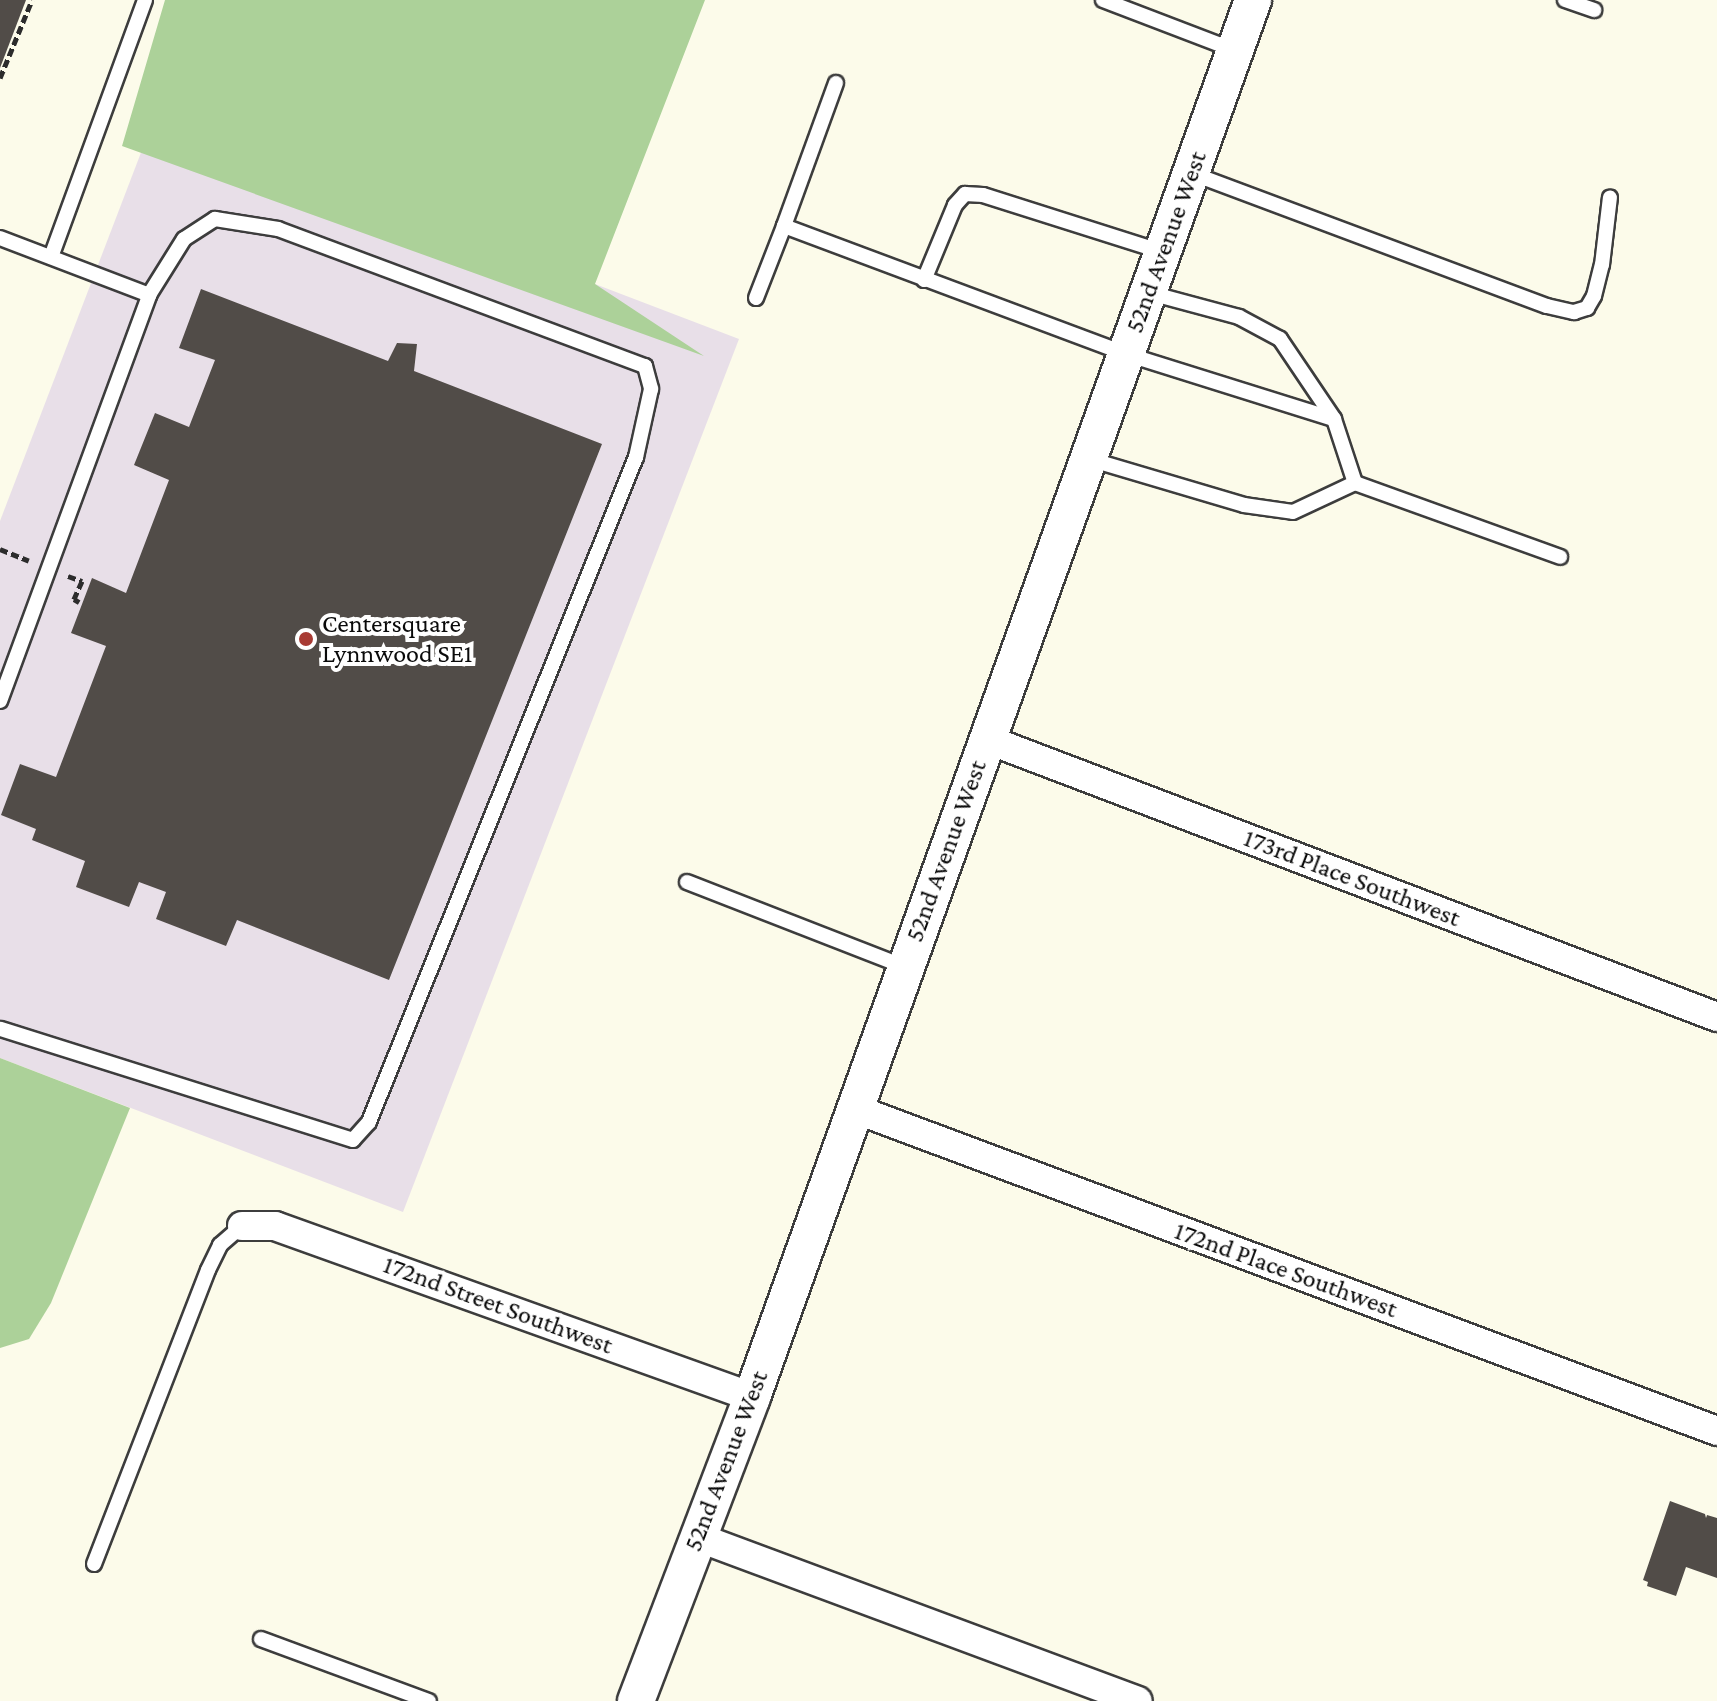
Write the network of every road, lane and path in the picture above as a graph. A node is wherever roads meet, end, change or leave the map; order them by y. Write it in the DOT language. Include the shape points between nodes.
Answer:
graph roads {
  1 [pos="32,0"];
  2 [pos="145,0"];
  3 [pos="1103,0"];
  4 [pos="1253,0"];
  5 [pos="1565,0"];
  6 [pos="1594,10"];
  7 [pos="1235,50"];
  8 [pos="0,78"];
  9 [pos="836,83"];
  10 [pos="1191,172"];
  11 [pos="1610,197"];
  12 [pos="784,226"];
  13 [pos="0,238"];
  14 [pos="1163,252"];
  15 [pos="51,257"];
  16 [pos="924,280"];
  17 [pos="1148,292"];
  18 [pos="149,295"];
  19 [pos="756,298"];
  20 [pos="1126,354"];
  21 [pos="1334,419"];
  22 [pos="1088,459"];
  23 [pos="1355,483"];
  24 [pos="1560,557"];
  25 [pos="0,701"];
  26 [pos="986,739"];
  27 [pos="687,882"];
  28 [pos="905,967"];
  29 [pos="1717,1017"];
  30 [pos="0,1029"];
  31 [pos="855,1109"];
  32 [pos="242,1226"];
  33 [pos="752,1397"];
  34 [pos="1717,1431"];
  35 [pos="697,1537"];
  36 [pos="94,1564"];
  37 [pos="261,1639"];
  38 [pos="429,1701"];
  39 [pos="636,1701"];
  40 [pos="1137,1701"];
  1 -- 8 [label="path"];
  2 -- 15 [label="lane"];
  3 -- 7 [label="lane"];
  4 -- 7 [label="street, 52nd Avenue West"];
  5 -- 6 [label="lane"];
  7 -- 10 [label="street, 52nd Avenue West"];
  9 -- 12 [label="lane"];
  10 -- 11 [label="lane" via="1532,301 1574,312 1587,308 1594,296"];
  10 -- 14 [label="street, 52nd Avenue West"];
  12 -- 16 [label="lane"];
  12 -- 19 [label="lane"];
  13 -- 15 [label="lane"];
  14 -- 16 [label="lane" via="983,195 965,194 955,205"];
  14 -- 17 [label="street, 52nd Avenue West"];
  15 -- 18 [label="lane"];
  16 -- 20 [label="lane"];
  17 -- 20 [label="street, 52nd Avenue West"];
  17 -- 21 [label="lane" via="1239,317 1280,339"];
  18 -- 25 [label="lane"];
  18 -- 30 [label="lane" via="184,239 215,219 278,229 645,366 651,389 636,457 369,1122 353,1140"];
  20 -- 21 [label="lane"];
  20 -- 22 [label="street, 52nd Avenue West"];
  21 -- 23 [label="lane"];
  22 -- 23 [label="lane" via="1244,505 1293,512"];
  22 -- 26 [label="street, 52nd Avenue West"];
  23 -- 24 [label="lane"];
  26 -- 28 [label="street, 52nd Avenue West"];
  26 -- 29 [label="street, 173rd Place Southwest"];
  27 -- 28 [label="lane"];
  28 -- 31 [label="street, 52nd Avenue West"];
  31 -- 33 [label="street, 52nd Avenue West"];
  31 -- 34 [label="street, 172nd Place Southwest"];
  32 -- 33 [label="street, 172nd Street Southwest" via="275,1226"];
  32 -- 36 [label="lane" via="220,1245 208,1270"];
  33 -- 35 [label="street, 52nd Avenue West"];
  35 -- 39 [label="street, 52nd Avenue West"];
  35 -- 40 [label="street"];
  37 -- 38 [label="lane"];
}
